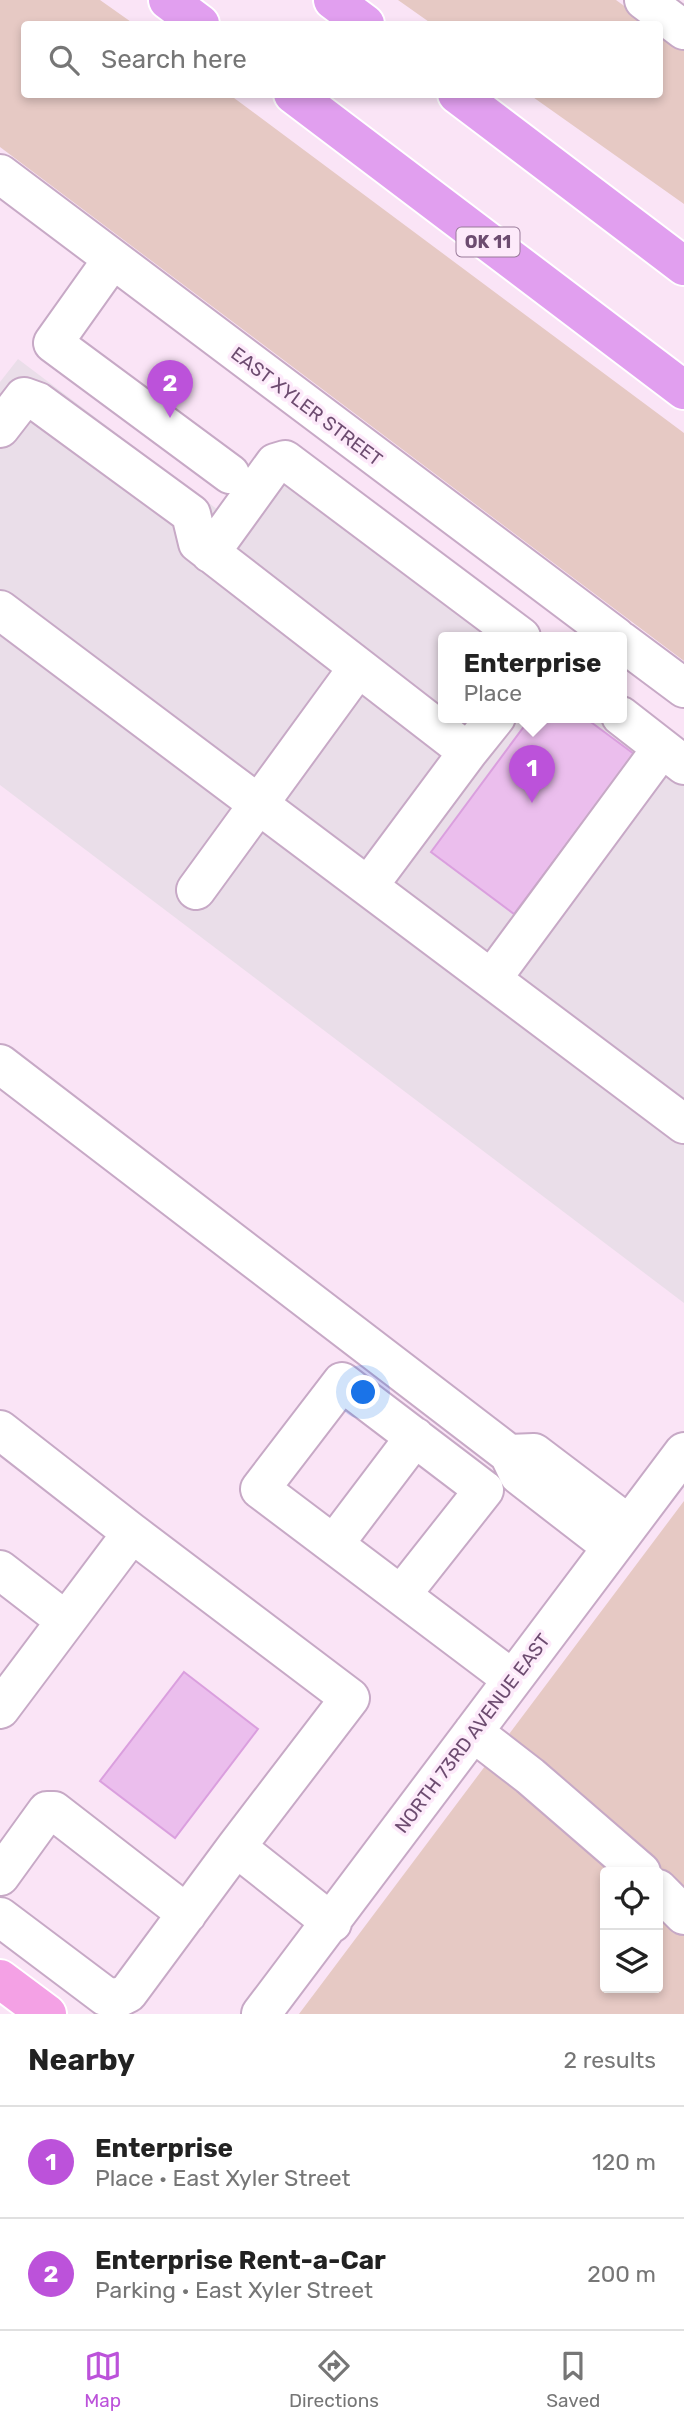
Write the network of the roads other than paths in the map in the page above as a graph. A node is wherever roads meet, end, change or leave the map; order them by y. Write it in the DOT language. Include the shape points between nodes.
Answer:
graph roads {
  1 [pos="168,0"];
  2 [pos="333,0"];
  3 [pos="644,0"];
  4 [pos="196,21"];
  5 [pos="361,21"];
  6 [pos="684,30"];
  7 [pos="298,98"];
  8 [pos="462,98"];
  9 [pos="0,174"];
  10 [pos="601,203"];
  11 [pos="684,255"];
  12 [pos="112,260"];
  13 [pos="684,266"];
  14 [pos="684,390"];
  15 [pos="0,428"];
  16 [pos="230,474"];
  17 [pos="210,553"];
  18 [pos="0,610"];
  19 [pos="514,632"];
  20 [pos="609,632"];
  21 [pos="627,645"];
  22 [pos="357,669"];
  23 [pos="684,688"];
  24 [pos="627,721"];
  25 [pos="491,723"];
  26 [pos="467,752"];
  27 [pos="673,757"];
  28 [pos="258,803"];
  29 [pos="369,885"];
  30 [pos="196,890"];
  31 [pos="493,977"];
  32 [pos="0,1064"];
  33 [pos="684,1124"];
  34 [pos="0,1430"];
  35 [pos="415,1437"];
  36 [pos="684,1452"];
  37 [pos="132,1532"];
  38 [pos="621,1536"];
  39 [pos="334,1544"];
  40 [pos="0,1570"];
  41 [pos="401,1595"];
  42 [pos="66,1621"];
  43 [pos="512,1679"];
  44 [pos="0,1709"];
  45 [pos="473,1732"];
  46 [pos="236,1846"];
  47 [pos="635,1867"];
  48 [pos="0,1876"];
  49 [pos="663,1894"];
  50 [pos="187,1914"];
  51 [pos="684,1915"];
  52 [pos="0,1917"];
  53 [pos="331,1923"];
  54 [pos="0,1979"];
  55 [pos="47,2014"];
  56 [pos="261,2014"];
  1 -- 4 [label="highway"];
  2 -- 5 [label="highway"];
  3 -- 6 [label="street"];
  7 -- 14 [label="highway, OK 11"];
  8 -- 10 [label="highway"];
  9 -- 12 [label="street, EAST XYLER STREET"];
  10 -- 11 [label="highway"];
  10 -- 13 [label="highway"];
  12 -- 16 [label="street" via="53,343"];
  12 -- 20 [label="street, EAST XYLER STREET"];
  15 -- 17 [label="street" via="24,397 38,402 191,514 198,543"];
  17 -- 19 [label="street" via="275,463 285,460"];
  17 -- 22 [label="street"];
  18 -- 28 [label="street"];
  21 -- 23 [label="street"];
  22 -- 26 [label="street"];
  22 -- 28 [label="street"];
  24 -- 27 [label="street"];
  25 -- 26 [label="street"];
  26 -- 29 [label="street"];
  27 -- 31 [label="street"];
  28 -- 29 [label="street"];
  28 -- 30 [label="street"];
  29 -- 31 [label="street"];
  31 -- 33 [label="street"];
  32 -- 38 [label="street" via="509,1454 519,1475"];
  34 -- 37 [label="street"];
  35 -- 39 [label="street"];
  35 -- 39 [label="street" via="342,1382 260,1489"];
  35 -- 41 [label="street" via="484,1490"];
  36 -- 38 [label="street, NORTH 73RD AVENUE EAST"];
  37 -- 42 [label="street"];
  37 -- 46 [label="street" via="349,1698"];
  38 -- 43 [label="street, NORTH 73RD AVENUE EAST"];
  39 -- 41 [label="street"];
  40 -- 42 [label="street"];
  41 -- 43 [label="street"];
  42 -- 44 [label="street"];
  43 -- 45 [label="street, NORTH 73RD AVENUE EAST"];
  45 -- 47 [label="street"];
  45 -- 53 [label="street, NORTH 73RD AVENUE EAST"];
  46 -- 50 [label="street"];
  46 -- 53 [label="street"];
  48 -- 50 [label="street" via="47,1811 54,1811"];
  49 -- 51 [label="street"];
  50 -- 52 [label="street" via="128,1993 118,1998 105,1996"];
  53 -- 56 [label="street, NORTH 73RD AVENUE EAST"];
  54 -- 55 [label="main road"];
}
